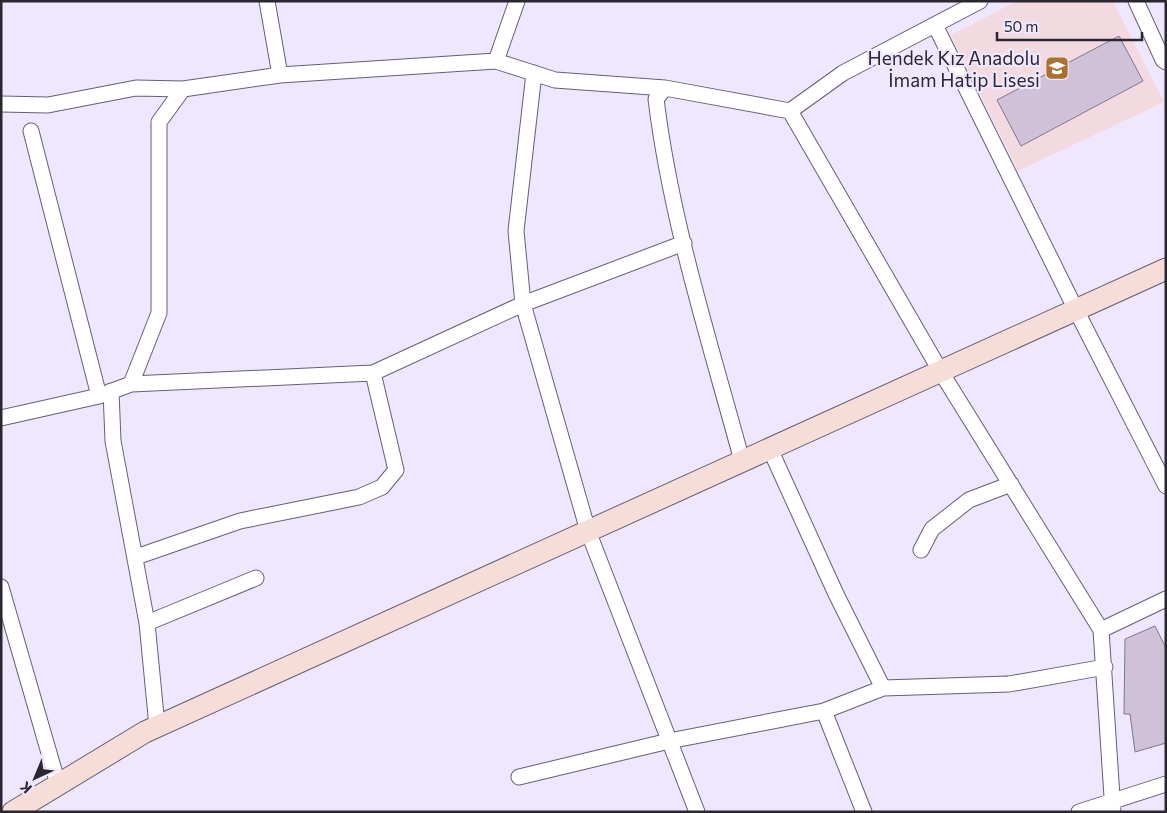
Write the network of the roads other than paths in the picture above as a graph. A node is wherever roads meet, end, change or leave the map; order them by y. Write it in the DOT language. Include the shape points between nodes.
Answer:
graph roads {
  1 [pos="267,1"];
  2 [pos="517,1"];
  3 [pos="980,1"];
  4 [pos="1136,1"];
  5 [pos="935,25"];
  6 [pos="496,61"];
  7 [pos="1166,62"];
  8 [pos="534,73"];
  9 [pos="280,75"];
  10 [pos="666,88"];
  11 [pos="183,89"];
  12 [pos="1,104"];
  13 [pos="790,111"];
  14 [pos="31,132"];
  15 [pos="684,243"];
  16 [pos="1166,269"];
  17 [pos="523,304"];
  18 [pos="1076,310"];
  19 [pos="940,372"];
  20 [pos="373,373"];
  21 [pos="132,384"];
  22 [pos="105,394"];
  23 [pos="1,418"];
  24 [pos="770,449"];
  25 [pos="742,462"];
  26 [pos="1011,484"];
  27 [pos="1166,486"];
  28 [pos="588,531"];
  29 [pos="920,550"];
  30 [pos="136,557"];
  31 [pos="256,578"];
  32 [pos="1,587"];
  33 [pos="1166,599"];
  34 [pos="148,623"];
  35 [pos="1101,630"];
  36 [pos="1105,668"];
  37 [pos="883,688"];
  38 [pos="824,711"];
  39 [pos="157,726"];
  40 [pos="670,741"];
  41 [pos="519,777"];
  42 [pos="58,784"];
  43 [pos="1166,784"];
  44 [pos="1113,806"];
  45 [pos="13,812"];
  46 [pos="697,812"];
  47 [pos="864,812"];
  48 [pos="1079,812"];
  1 -- 9 [label="street"];
  2 -- 6 [label="street"];
  3 -- 5 [label="street"];
  4 -- 7 [label="street" via="1162,60"];
  5 -- 13 [label="street" via="843,73"];
  5 -- 18 [label="street"];
  6 -- 8 [label="street"];
  6 -- 9 [label="street"];
  8 -- 10 [label="street" via="555,80"];
  8 -- 17 [label="street" via="516,231"];
  9 -- 11 [label="street"];
  10 -- 13 [label="street"];
  10 -- 15 [label="street" via="656,99 657,108"];
  11 -- 12 [label="street" via="136,88 48,105"];
  11 -- 21 [label="street" via="159,122 159,313"];
  13 -- 19 [label="street"];
  14 -- 22 [label="street"];
  15 -- 17 [label="street"];
  15 -- 25 [label="street"];
  16 -- 18 [label="main road"];
  17 -- 20 [label="street"];
  17 -- 28 [label="street"];
  18 -- 19 [label="main road"];
  18 -- 27 [label="street"];
  19 -- 24 [label="main road"];
  19 -- 26 [label="street"];
  20 -- 21 [label="street"];
  20 -- 30 [label="street" via="396,470 382,487 359,497 240,521"];
  21 -- 22 [label="street"];
  22 -- 23 [label="street"];
  22 -- 30 [label="street"];
  24 -- 25 [label="main road"];
  24 -- 37 [label="street"];
  25 -- 28 [label="main road"];
  26 -- 29 [label="street" via="969,500 932,529"];
  26 -- 35 [label="street"];
  28 -- 39 [label="main road"];
  28 -- 40 [label="street"];
  30 -- 34 [label="street"];
  31 -- 34 [label="street"];
  32 -- 42 [label="street"];
  33 -- 35 [label="street"];
  34 -- 39 [label="street"];
  35 -- 36 [label="street"];
  36 -- 37 [label="street" via="1009,684"];
  36 -- 44 [label="street"];
  37 -- 38 [label="street"];
  38 -- 40 [label="street"];
  38 -- 47 [label="street"];
  39 -- 42 [label="main road"];
  40 -- 41 [label="street"];
  40 -- 46 [label="street"];
  42 -- 45 [label="main road"];
  43 -- 44 [label="street"];
  44 -- 48 [label="street"];
}
